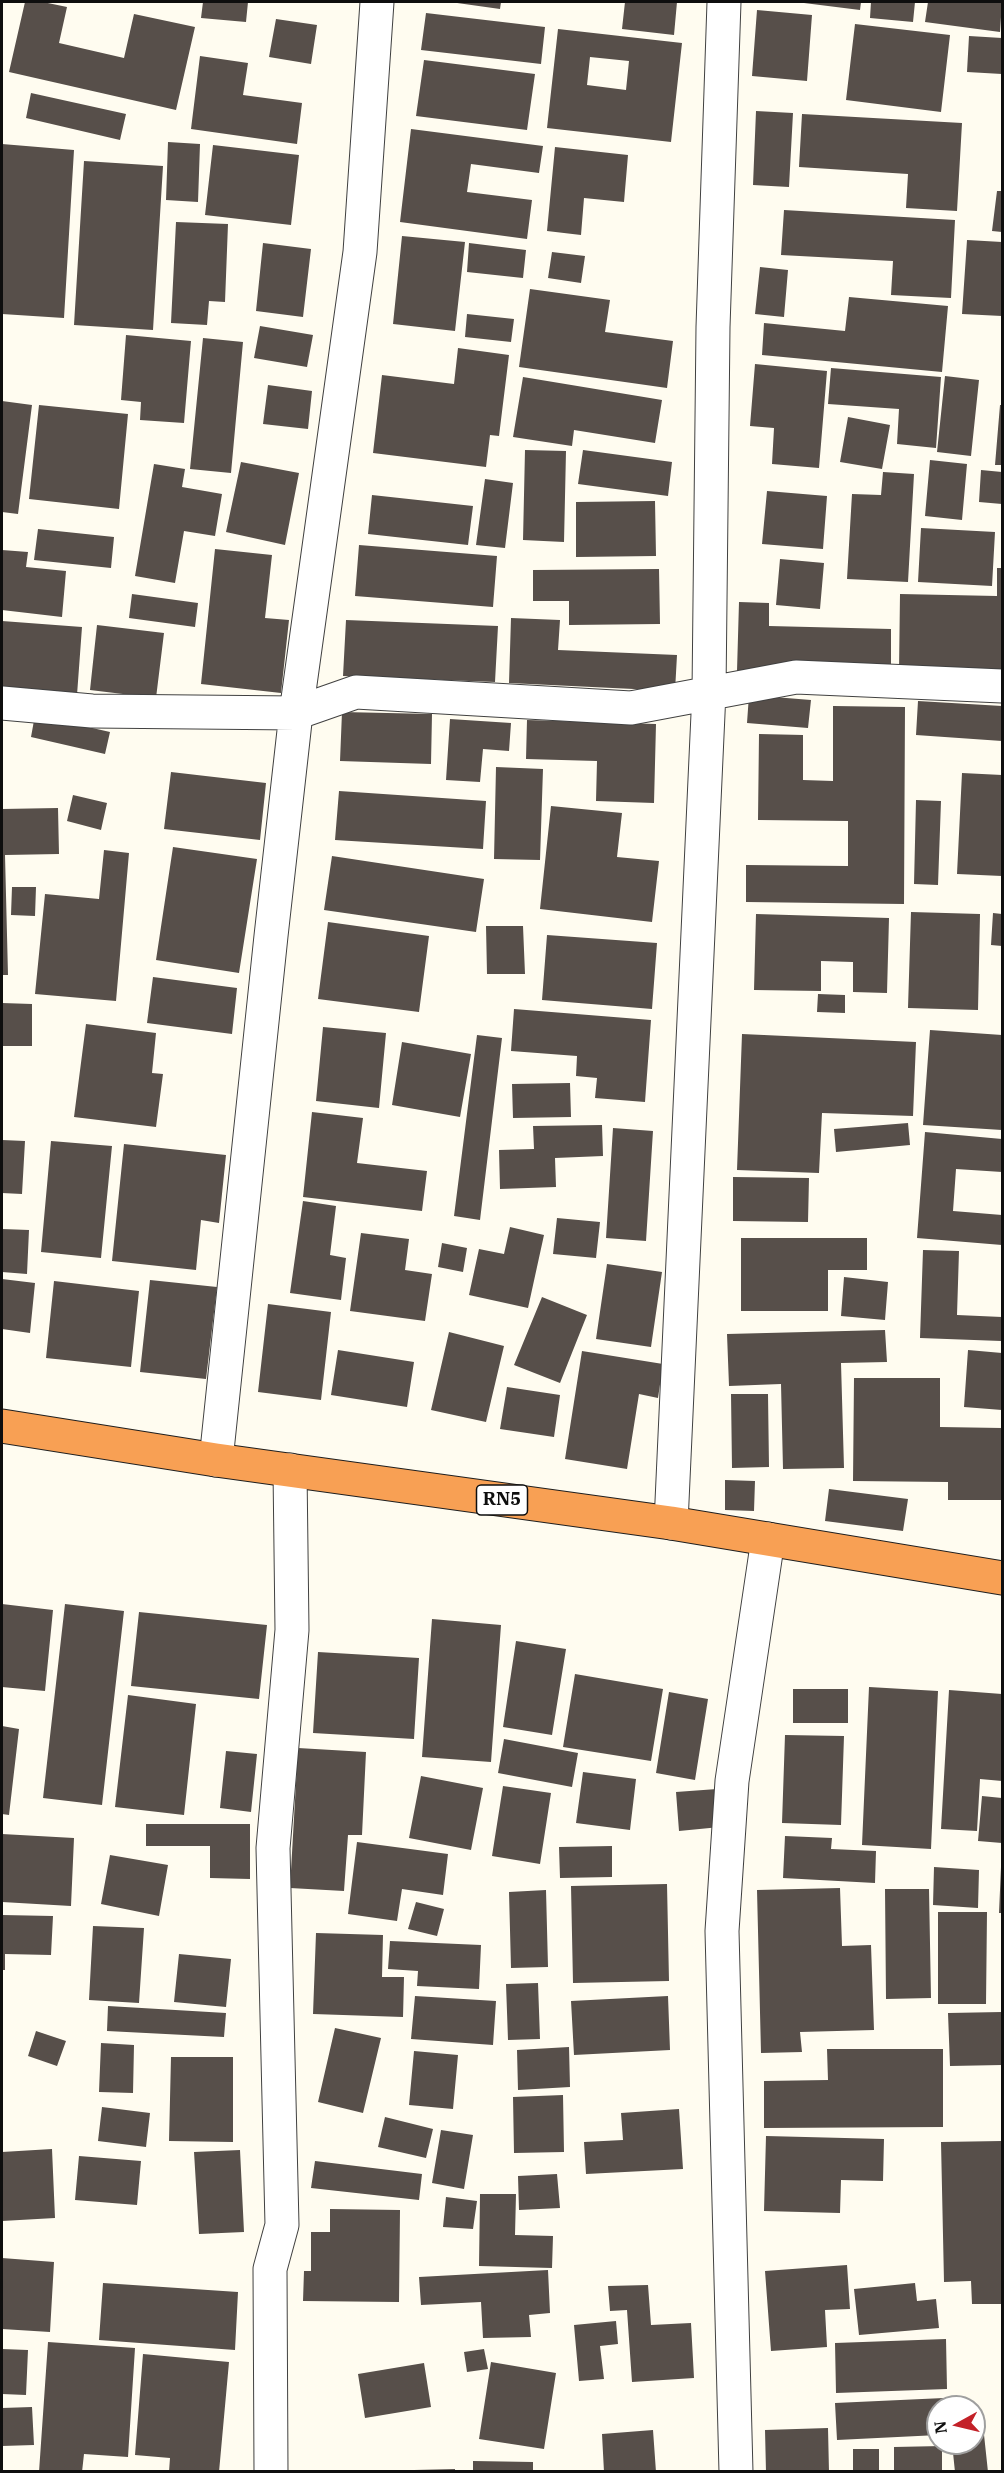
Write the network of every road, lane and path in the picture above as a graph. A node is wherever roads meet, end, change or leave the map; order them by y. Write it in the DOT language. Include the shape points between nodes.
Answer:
graph roads {
  1 [pos="377,2"];
  2 [pos="724,2"];
  3 [pos="1002,686"];
  4 [pos="710,692"];
  5 [pos="2,703"];
  6 [pos="296,712"];
  7 [pos="2,1426"];
  8 [pos="216,1460"];
  9 [pos="290,1470"];
  10 [pos="671,1523"];
  11 [pos="768,1539"];
  12 [pos="1002,1578"];
  13 [pos="271,2472"];
  14 [pos="736,2472"];
  1 -- 6 [label="street" via="360,252"];
  2 -- 4 [label="street" via="714,304"];
  3 -- 4 [label="street" via="796,677"];
  4 -- 6 [label="street" via="631,708 356,692"];
  4 -- 10 [label="street"];
  5 -- 6 [label="street" via="92,711"];
  6 -- 8 [label="street"];
  7 -- 8 [label="highway, RN5"];
  8 -- 9 [label="highway, RN5"];
  9 -- 10 [label="highway, RN5"];
  9 -- 13 [label="street" via="292,1630 273,1848 282,2225 270,2269"];
  10 -- 11 [label="highway, RN5"];
  11 -- 12 [label="highway, RN5"];
  11 -- 14 [label="street" via="732,1781 722,1931"];
}
